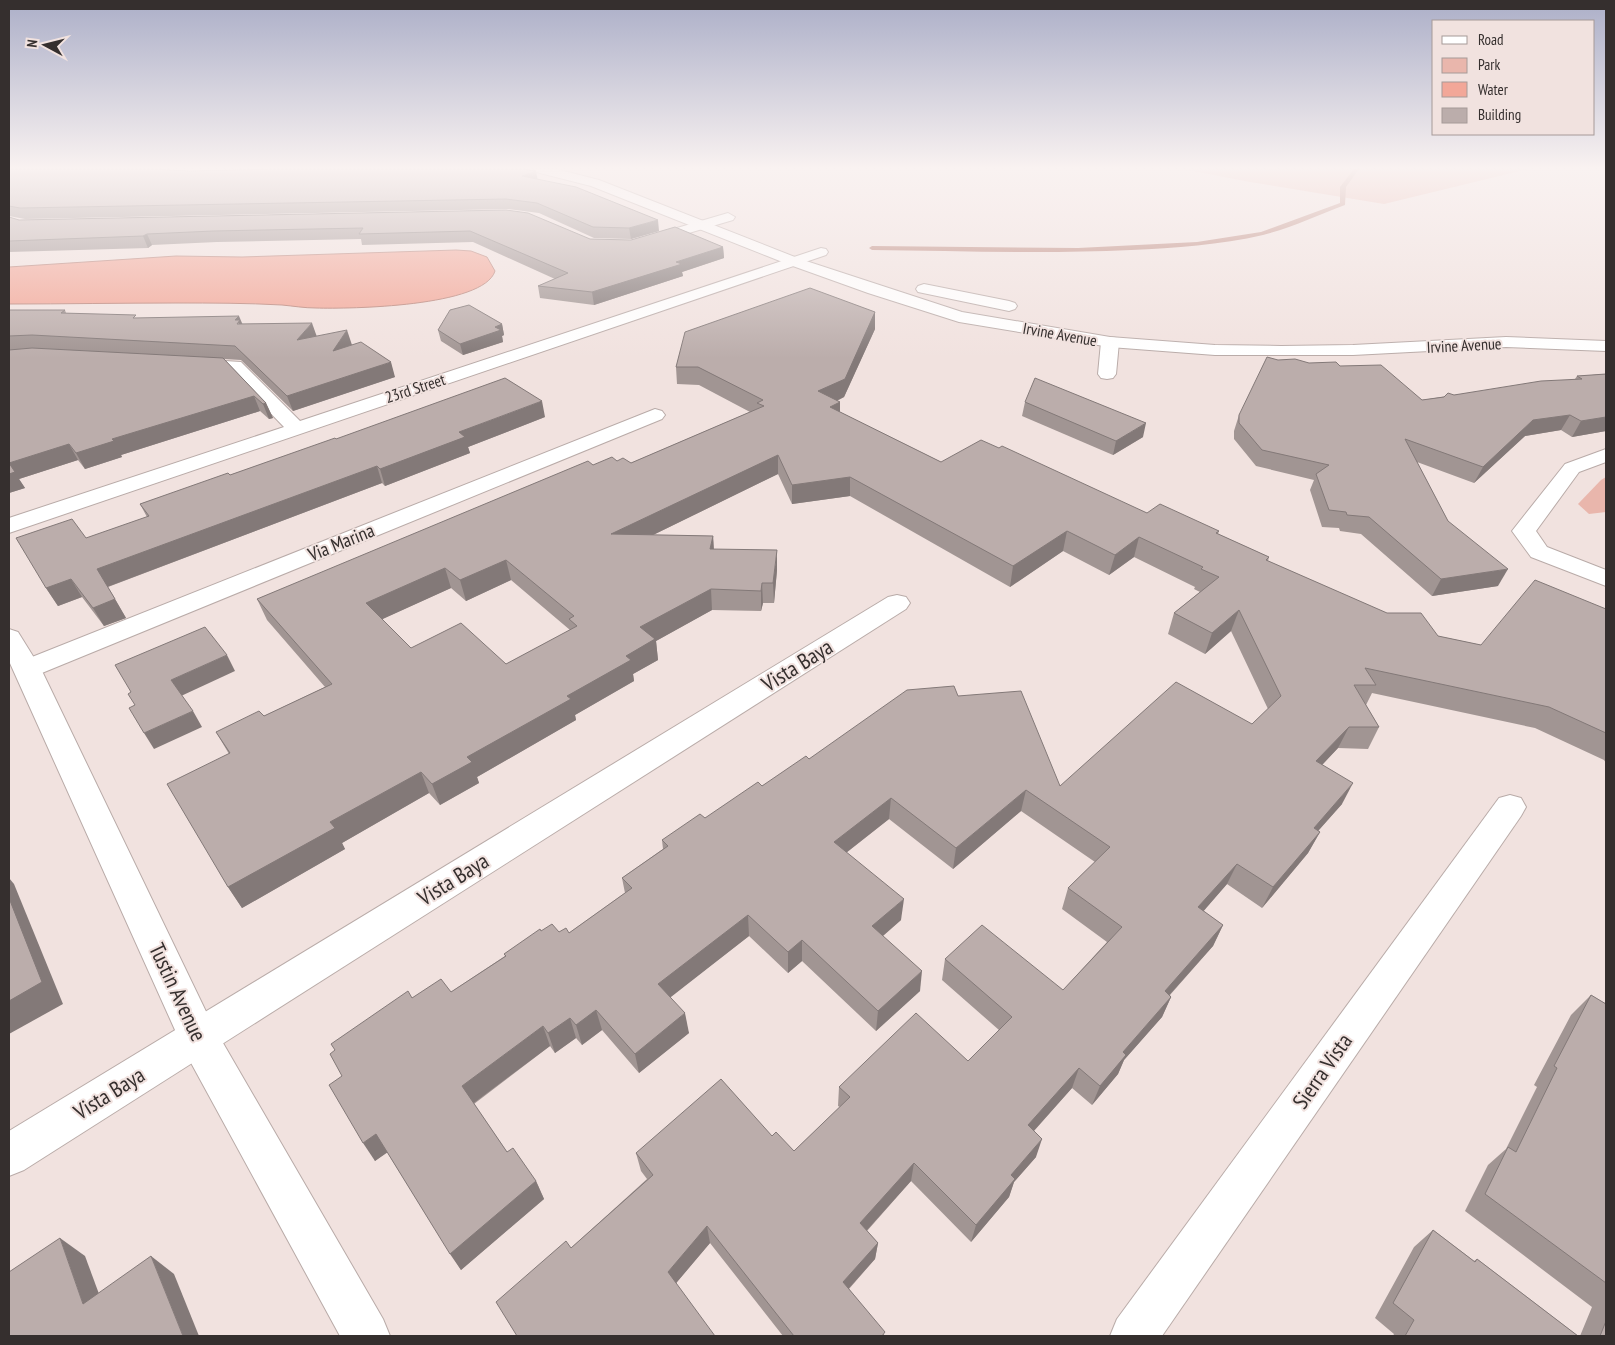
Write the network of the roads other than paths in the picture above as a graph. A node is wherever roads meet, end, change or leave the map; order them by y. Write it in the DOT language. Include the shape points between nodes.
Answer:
graph roads {
  1 [pos="679,232"];
  2 [pos="725,232"];
  3 [pos="632,246"];
  4 [pos="799,253"];
  5 [pos="838,258"];
  6 [pos="906,283"];
  7 [pos="1021,309"];
  8 [pos="1523,327"];
  9 [pos="1326,334"];
  10 [pos="1356,334"];
  11 [pos="1286,335"];
  12 [pos="1110,342"];
  13 [pos="1606,346"];
  14 [pos="176,363"];
  15 [pos="1107,374"];
  16 [pos="655,416"];
  17 [pos="296,428"];
  18 [pos="1606,455"];
  19 [pos="9,526"];
  20 [pos="1606,579"];
  21 [pos="897,603"];
  22 [pos="9,638"];
  23 [pos="26,669"];
  24 [pos="1510,807"];
  25 [pos="198,1037"];
  26 [pos="9,1155"];
  27 [pos="366,1336"];
  28 [pos="1134,1336"];
  1 -- 3 [label="street"];
  2 -- 4 [label="street, Irvine Avenue"];
  4 -- 5 [label="street, 23rd Street" via="821,252"];
  4 -- 12 [label="street, Irvine Avenue" via="874,290 959,316"];
  4 -- 17 [label="street, 23rd Street"];
  6 -- 7 [label="street, Irvine Avenue" via="933,292"];
  8 -- 10 [label="street, Irvine Avenue"];
  9 -- 11 [label="street"];
  12 -- 13 [label="street, Irvine Avenue" via="1281,351 1506,342"];
  12 -- 15 [label="street"];
  14 -- 17 [label="street" via="235,366"];
  16 -- 23 [label="street, Via Marina"];
  17 -- 19 [label="street, 23rd Street"];
  18 -- 20 [label="street" via="1572,468 1524,531 1539,552"];
  21 -- 25 [label="street, Vista Baya"];
  22 -- 23 [label="street, Tustin Avenue"];
  23 -- 25 [label="street, Tustin Avenue"];
  24 -- 28 [label="street, Sierra Vista"];
  25 -- 26 [label="street, Vista Baya"];
  25 -- 27 [label="street, Tustin Avenue"];
}
